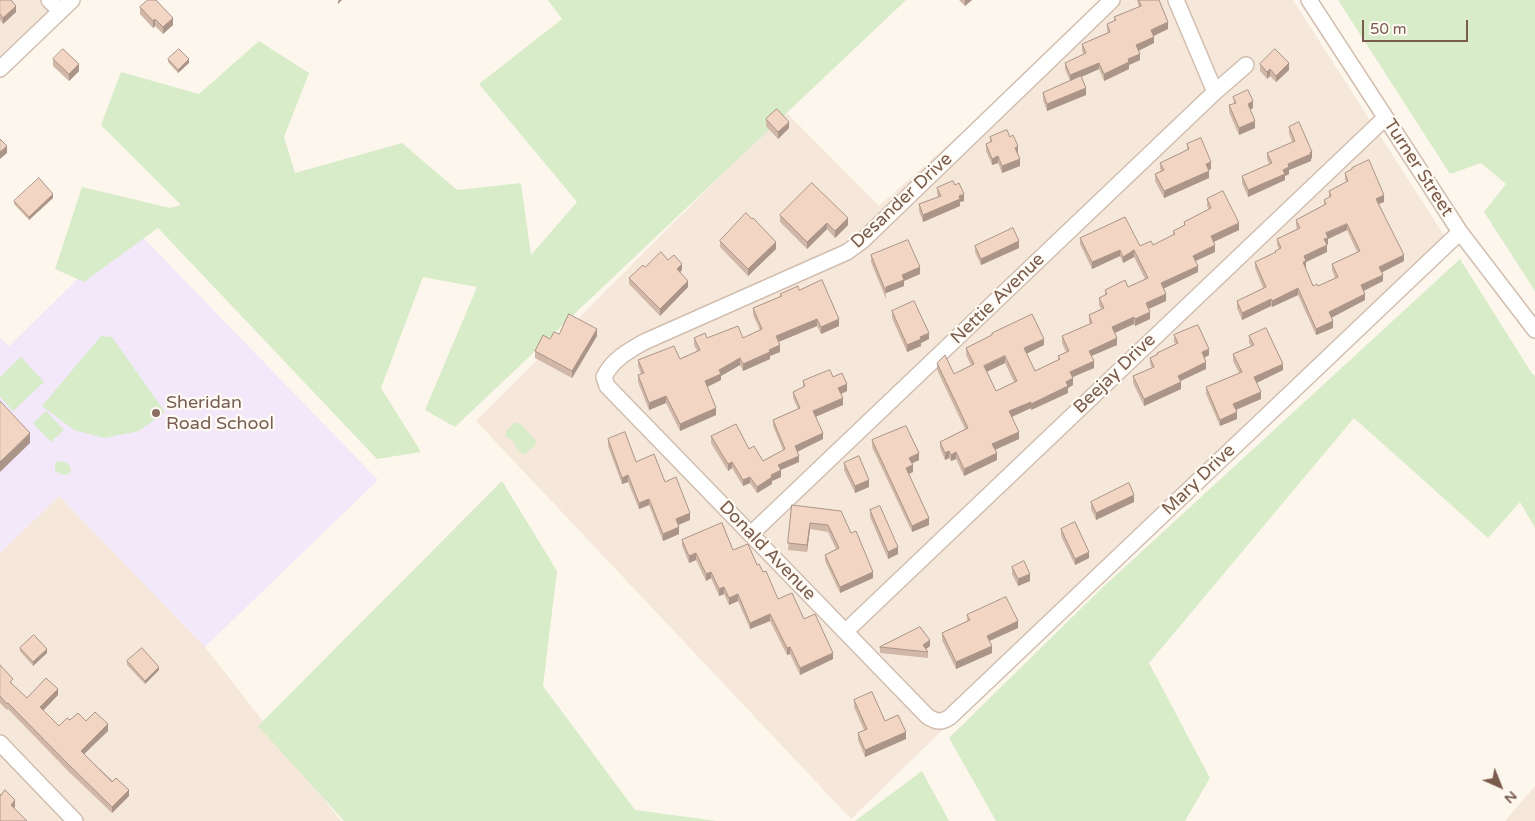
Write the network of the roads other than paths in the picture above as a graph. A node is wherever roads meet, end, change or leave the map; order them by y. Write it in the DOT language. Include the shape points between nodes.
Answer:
graph roads {
  1 [pos="49,0"];
  2 [pos="72,0"];
  3 [pos="1112,0"];
  4 [pos="1176,0"];
  5 [pos="1309,0"];
  6 [pos="60,11"];
  7 [pos="1246,65"];
  8 [pos="0,69"];
  9 [pos="1215,92"];
  10 [pos="1385,118"];
  11 [pos="1460,232"];
  12 [pos="1535,330"];
  13 [pos="604,377"];
  14 [pos="751,534"];
  15 [pos="846,631"];
  16 [pos="935,721"];
  17 [pos="0,743"];
  18 [pos="75,821"];
  1 -- 6 [label="street"];
  2 -- 6 [label="street"];
  3 -- 13 [label="street, Desander Drive" via="848,252 644,342 625,352 609,367"];
  4 -- 9 [label="street"];
  5 -- 10 [label="street, Turner Street"];
  6 -- 8 [label="street"];
  7 -- 9 [label="street, Nettie Avenue"];
  9 -- 14 [label="street, Nettie Avenue"];
  10 -- 11 [label="street, Turner Street"];
  10 -- 15 [label="street, Beejay Drive"];
  11 -- 12 [label="street, Turner Street"];
  11 -- 16 [label="street, Mary Drive" via="950,717 943,722"];
  13 -- 14 [label="street, Donald Avenue" via="607,386"];
  14 -- 15 [label="street, Donald Avenue"];
  15 -- 16 [label="street, Donald Avenue"];
  17 -- 18 [label="street"];
}
